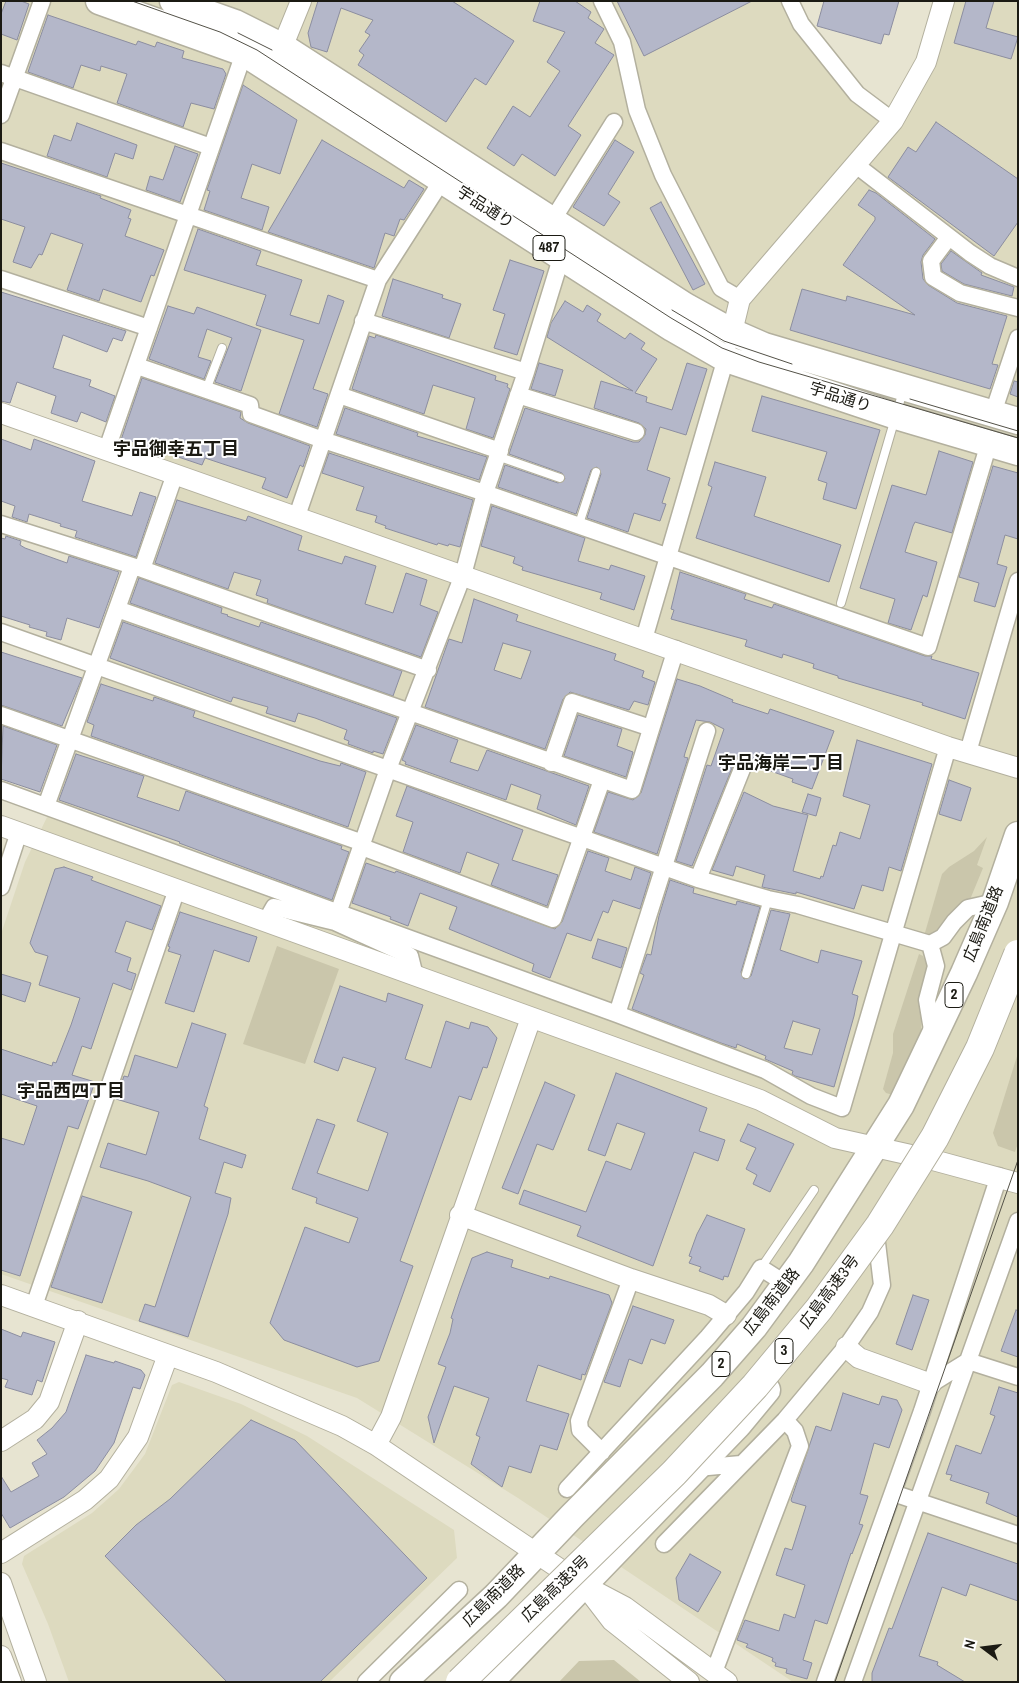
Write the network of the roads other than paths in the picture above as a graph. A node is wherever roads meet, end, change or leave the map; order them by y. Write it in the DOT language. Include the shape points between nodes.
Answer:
graph roads {
  1 [pos="42,1"];
  2 [pos="99,1"];
  3 [pos="173,1"];
  4 [pos="301,1"];
  5 [pos="602,1"];
  6 [pos="790,1"];
  7 [pos="944,1"];
  8 [pos="244,53"];
  9 [pos="278,58"];
  10 [pos="8,76"];
  11 [pos="1,115"];
  12 [pos="893,121"];
  13 [pos="614,122"];
  14 [pos="212,147"];
  15 [pos="1,151"];
  16 [pos="856,165"];
  17 [pos="449,169"];
  18 [pos="188,216"];
  19 [pos="552,221"];
  20 [pos="949,237"];
  21 [pos="564,258"];
  22 [pos="1018,278"];
  23 [pos="1,279"];
  24 [pos="378,280"];
  25 [pos="740,299"];
  26 [pos="1018,308"];
  27 [pos="363,321"];
  28 [pos="150,328"];
  29 [pos="732,332"];
  30 [pos="1018,338"];
  31 [pos="222,348"];
  32 [pos="726,359"];
  33 [pos="137,366"];
  34 [pos="526,372"];
  35 [pos="905,386"];
  36 [pos="206,390"];
  37 [pos="339,395"];
  38 [pos="518,395"];
  39 [pos="1,413"];
  40 [pos="993,413"];
  41 [pos="896,416"];
  42 [pos="1018,421"];
  43 [pos="636,432"];
  44 [pos="323,440"];
  45 [pos="989,443"];
  46 [pos="107,449"];
  47 [pos="1018,452"];
  48 [pos="498,454"];
  49 [pos="596,472"];
  50 [pos="175,474"];
  51 [pos="560,478"];
  52 [pos="485,493"];
  53 [pos="297,516"];
  54 [pos="1,524"];
  55 [pos="578,527"];
  56 [pos="668,556"];
  57 [pos="137,568"];
  58 [pos="463,575"];
  59 [pos="1018,581"];
  60 [pos="842,603"];
  61 [pos="117,609"];
  62 [pos="1,632"];
  63 [pos="644,638"];
  64 [pos="676,649"];
  65 [pos="96,666"];
  66 [pos="428,670"];
  67 [pos="411,714"];
  68 [pos="1,715"];
  69 [pos="651,728"];
  70 [pos="707,731"];
  71 [pos="70,739"];
  72 [pos="948,747"];
  73 [pos="968,752"];
  74 [pos="551,763"];
  75 [pos="744,764"];
  76 [pos="1018,768"];
  77 [pos="388,769"];
  78 [pos="602,780"];
  79 [pos="1,790"];
  80 [pos="46,806"];
  81 [pos="10,829"];
  82 [pos="1018,835"];
  83 [pos="582,837"];
  84 [pos="363,845"];
  85 [pos="665,866"];
  86 [pos="698,879"];
  87 [pos="1,887"];
  88 [pos="177,889"];
  89 [pos="768,899"];
  90 [pos="995,902"];
  91 [pos="337,917"];
  92 [pos="266,921"];
  93 [pos="893,932"];
  94 [pos="930,944"];
  95 [pos="1018,954"];
  96 [pos="746,974"];
  97 [pos="415,976"];
  98 [pos="1018,989"];
  99 [pos="617,1014"];
  100 [pos="530,1018"];
  101 [pos="934,1038"];
  102 [pos="874,1147"];
  103 [pos="933,1160"];
  104 [pos="999,1176"];
  105 [pos="1018,1182"];
  106 [pos="814,1190"];
  107 [pos="460,1215"];
  108 [pos="1018,1221"];
  109 [pos="877,1244"];
  110 [pos="761,1268"];
  111 [pos="631,1280"];
  112 [pos="786,1284"];
  113 [pos="1,1295"];
  114 [pos="34,1306"];
  115 [pos="726,1315"];
  116 [pos="78,1321"];
  117 [pos="846,1347"];
  118 [pos="168,1355"];
  119 [pos="968,1361"];
  120 [pos="1018,1377"];
  121 [pos="931,1384"];
  122 [pos="785,1420"];
  123 [pos="624,1429"];
  124 [pos="1,1442"];
  125 [pos="376,1445"];
  126 [pos="612,1459"];
  127 [pos="741,1464"];
  128 [pos="697,1468"];
  129 [pos="567,1489"];
  130 [pos="893,1493"];
  131 [pos="918,1501"];
  132 [pos="1018,1535"];
  133 [pos="664,1544"];
  134 [pos="1,1553"];
  135 [pos="536,1554"];
  136 [pos="1,1583"];
  137 [pos="585,1586"];
  138 [pos="459,1590"];
  139 [pos="1,1656"];
  140 [pos="388,1660"];
  141 [pos="411,1674"];
  142 [pos="720,1677"];
  143 [pos="11,1682"];
  144 [pos="36,1682"];
  145 [pos="366,1682"];
  146 [pos="460,1682"];
  147 [pos="490,1682"];
  148 [pos="689,1682"];
  149 [pos="825,1682"];
  150 [pos="853,1682"];
  1 -- 10 [label="street"];
  2 -- 8 [label="highway, 宇品通り / 487"];
  3 -- 9 [label="highway, 宇品通り / 487" via="235,23"];
  4 -- 9 [label="street"];
  5 -- 25 [label="street" via="622,42 637,110 663,175 721,288"];
  6 -- 12 [label="street" via="801,24 857,94"];
  7 -- 12 [label="street" via="926,62"];
  8 -- 9 [label="highway, 宇品通り / 487"];
  8 -- 14 [label="street"];
  9 -- 17 [label="highway, 宇品通り / 487"];
  10 -- 11 [label="street"];
  10 -- 14 [label="street"];
  12 -- 16 [label="street"];
  13 -- 19 [label="street"];
  14 -- 18 [label="street"];
  15 -- 18 [label="street"];
  16 -- 20 [label="street"];
  16 -- 25 [label="street"];
  17 -- 19 [label="highway, 宇品通り / 487"];
  17 -- 21 [label="highway, 宇品通り / 487"];
  17 -- 24 [label="street"];
  18 -- 24 [label="street"];
  18 -- 28 [label="street"];
  19 -- 29 [label="highway, 宇品通り / 487"];
  20 -- 22 [label="street" via="990,266"];
  20 -- 26 [label="street" via="931,261 933,277 960,293"];
  21 -- 32 [label="highway, 宇品通り / 487"];
  21 -- 34 [label="street" via="558,268"];
  23 -- 28 [label="street"];
  24 -- 27 [label="street"];
  25 -- 29 [label="street"];
  27 -- 34 [label="street"];
  27 -- 37 [label="street"];
  28 -- 33 [label="street"];
  29 -- 32 [label="street"];
  29 -- 35 [label="highway, 宇品通り / 487" via="764,346"];
  30 -- 40 [label="street"];
  31 -- 36 [label="lane"];
  32 -- 41 [label="highway, 宇品通り / 487"];
  32 -- 56 [label="street"];
  33 -- 36 [label="street"];
  33 -- 46 [label="street"];
  34 -- 38 [label="street"];
  35 -- 40 [label="highway, 宇品通り / 487"];
  35 -- 41 [label="lane"];
  36 -- 44 [label="street" via="250,404 251,414"];
  37 -- 44 [label="street"];
  37 -- 48 [label="street"];
  38 -- 43 [label="street"];
  38 -- 48 [label="street"];
  39 -- 46 [label="street"];
  40 -- 42 [label="highway, 宇品通り / 487"];
  41 -- 45 [label="highway, 宇品通り / 487"];
  41 -- 60 [label="lane"];
  44 -- 52 [label="street"];
  44 -- 53 [label="street"];
  45 -- 47 [label="highway, 宇品通り / 487"];
  45 -- 56 [label="street" via="928,647"];
  46 -- 50 [label="street"];
  48 -- 51 [label="lane"];
  48 -- 52 [label="street"];
  49 -- 55 [label="lane"];
  50 -- 53 [label="street"];
  50 -- 57 [label="street"];
  52 -- 55 [label="street"];
  52 -- 58 [label="street"];
  53 -- 58 [label="street"];
  54 -- 57 [label="street"];
  55 -- 56 [label="street"];
  56 -- 63 [label="street"];
  57 -- 61 [label="street"];
  57 -- 66 [label="street"];
  58 -- 63 [label="street"];
  58 -- 66 [label="street"];
  59 -- 73 [label="street"];
  61 -- 65 [label="street"];
  61 -- 67 [label="street"];
  62 -- 65 [label="street"];
  63 -- 64 [label="street"];
  64 -- 69 [label="street"];
  64 -- 72 [label="street"];
  65 -- 71 [label="street"];
  65 -- 77 [label="street"];
  66 -- 67 [label="street"];
  67 -- 74 [label="street"];
  67 -- 77 [label="street"];
  68 -- 71 [label="street"];
  69 -- 74 [label="street" via="572,702"];
  69 -- 78 [label="street" via="632,790"];
  70 -- 85 [label="street"];
  71 -- 80 [label="street"];
  71 -- 84 [label="street"];
  72 -- 73 [label="street"];
  72 -- 93 [label="street"];
  73 -- 76 [label="street"];
  74 -- 78 [label="street"];
  75 -- 86 [label="street"];
  77 -- 83 [label="street"];
  77 -- 84 [label="street"];
  78 -- 83 [label="street"];
  79 -- 80 [label="street"];
  80 -- 91 [label="street"];
  81 -- 87 [label="street"];
  81 -- 88 [label="street"];
  82 -- 90 [label="highway, 広島南道路 / 2"];
  83 -- 84 [label="street" via="553,919"];
  83 -- 85 [label="street"];
  84 -- 91 [label="street"];
  85 -- 86 [label="street"];
  85 -- 99 [label="street"];
  86 -- 89 [label="street"];
  88 -- 92 [label="street"];
  88 -- 114 [label="street"];
  89 -- 93 [label="street"];
  89 -- 96 [label="lane"];
  90 -- 94 [label="street" via="968,908 943,937"];
  90 -- 101 [label="highway, 広島南道路 / 2"];
  91 -- 92 [label="street" via="274,908"];
  91 -- 97 [label="street" via="410,956"];
  91 -- 99 [label="street"];
  92 -- 97 [label="street"];
  93 -- 94 [label="street"];
  93 -- 99 [label="street" via="842,1108 811,1096 765,1070"];
  94 -- 101 [label="street" via="936,966 927,1000"];
  95 -- 146 [label="highway, 広島高速3号 / 3, bridge" via="980,1048 935,1137 880,1225 819,1309 755,1386 674,1473"];
  97 -- 100 [label="street"];
  98 -- 103 [label="highway" via="958,1120"];
  100 -- 102 [label="street" via="760,1100 834,1138"];
  100 -- 107 [label="street"];
  101 -- 102 [label="highway, 広島南道路 / 2" via="901,1105"];
  102 -- 103 [label="street"];
  102 -- 112 [label="highway, 広島南道路 / 2"];
  103 -- 104 [label="street"];
  103 -- 109 [label="highway"];
  104 -- 105 [label="street"];
  104 -- 121 [label="street"];
  106 -- 110 [label="lane"];
  107 -- 111 [label="street"];
  107 -- 125 [label="street" via="391,1417"];
  108 -- 119 [label="street"];
  109 -- 117 [label="street" via="882,1285 870,1312"];
  109 -- 128 [label="highway" via="793,1360"];
  110 -- 112 [label="street"];
  110 -- 115 [label="street"];
  111 -- 115 [label="street" via="709,1305"];
  111 -- 126 [label="street" via="579,1421 580,1430"];
  112 -- 126 [label="highway, 広島南道路 / 2" via="712,1375"];
  113 -- 114 [label="street"];
  114 -- 116 [label="street"];
  115 -- 123 [label="street"];
  116 -- 118 [label="street"];
  116 -- 124 [label="street" via="49,1402 35,1419"];
  117 -- 121 [label="street" via="859,1358"];
  117 -- 122 [label="street"];
  118 -- 125 [label="street" via="249,1385 342,1426"];
  118 -- 134 [label="street" via="138,1437 109,1479 85,1500"];
  119 -- 120 [label="street"];
  119 -- 121 [label="street"];
  119 -- 131 [label="street"];
  121 -- 130 [label="street"];
  122 -- 127 [label="street"];
  122 -- 142 [label="street" via="795,1431 800,1446"];
  123 -- 126 [label="street"];
  123 -- 126 [label="street"];
  125 -- 135 [label="street"];
  126 -- 129 [label="street"];
  126 -- 135 [label="highway, 広島南道路 / 2"];
  127 -- 128 [label="street"];
  127 -- 133 [label="street"];
  128 -- 137 [label="highway"];
  130 -- 131 [label="street"];
  130 -- 149 [label="street"];
  131 -- 132 [label="street"];
  131 -- 150 [label="street"];
  135 -- 137 [label="street"];
  135 -- 141 [label="highway, 広島南道路 / 2" via="496,1596"];
  136 -- 144 [label="street"];
  137 -- 142 [label="street" via="625,1607"];
  137 -- 147 [label="highway"];
  137 -- 148 [label="street" via="612,1621"];
  138 -- 140 [label="street"];
  139 -- 143 [label="street"];
  140 -- 141 [label="street"];
  140 -- 145 [label="street"];
}
